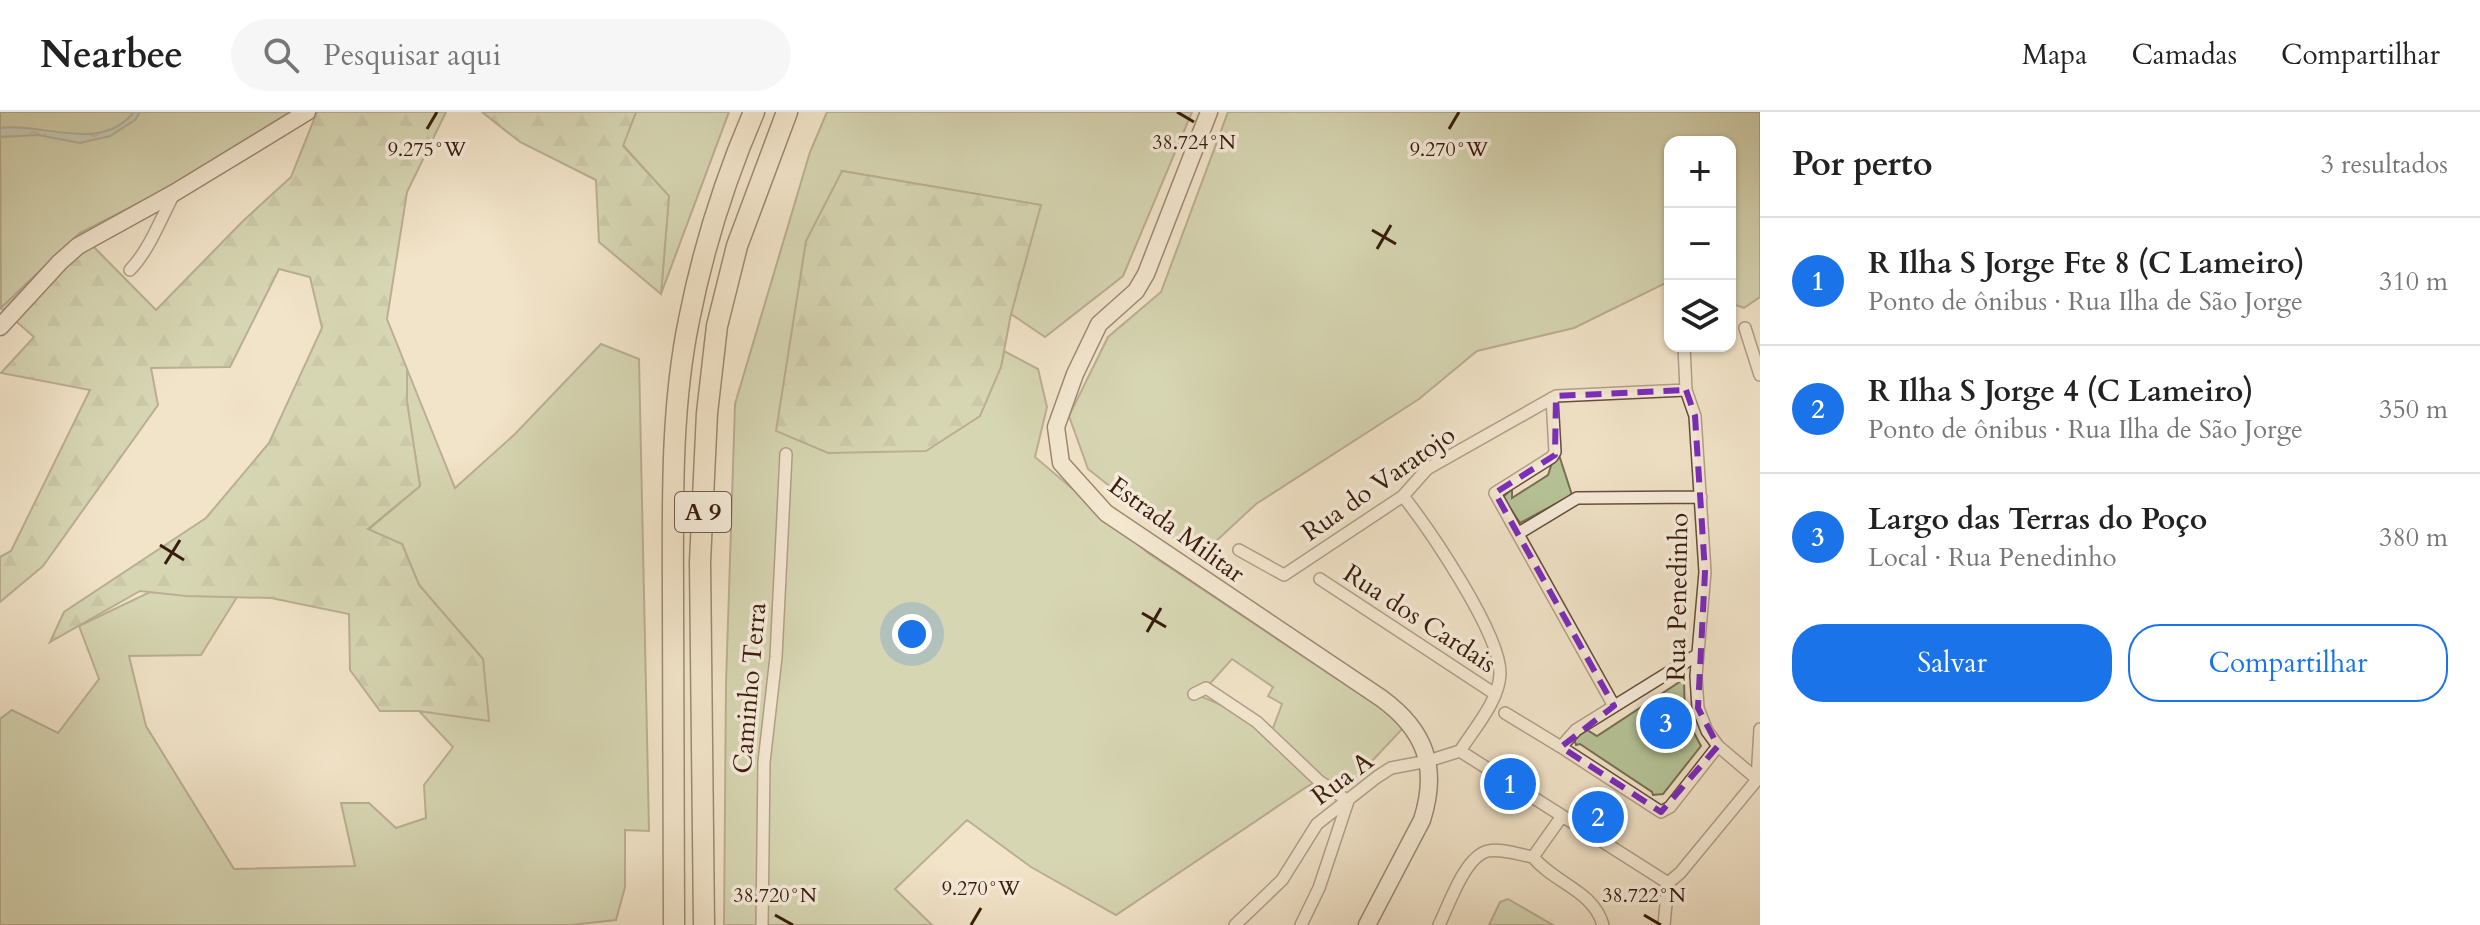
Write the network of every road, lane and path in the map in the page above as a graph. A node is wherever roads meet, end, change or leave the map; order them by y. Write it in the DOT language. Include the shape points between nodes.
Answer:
graph roads {
  1 [pos="307,112"];
  2 [pos="754,112"];
  3 [pos="787,112"];
  4 [pos="1209,112"];
  5 [pos="174,193"];
  6 [pos="130,270"];
  7 [pos="0,327"];
  8 [pos="1745,328"];
  9 [pos="1684,352"];
  10 [pos="1760,375"];
  11 [pos="1686,390"];
  12 [pos="1552,398"];
  13 [pos="786,454"];
  14 [pos="1403,496"];
  15 [pos="1701,497"];
  16 [pos="1519,533"];
  17 [pos="1239,550"];
  18 [pos="1320,579"];
  19 [pos="1697,655"];
  20 [pos="1194,694"];
  21 [pos="1495,694"];
  22 [pos="1614,706"];
  23 [pos="1505,713"];
  24 [pos="1760,729"];
  25 [pos="1718,746"];
  26 [pos="1561,747"];
  27 [pos="1460,751"];
  28 [pos="1428,761"];
  29 [pos="1759,777"];
  30 [pos="1348,801"];
  31 [pos="1562,816"];
  32 [pos="1533,857"];
  33 [pos="1668,883"];
  34 [pos="674,925"];
  35 [pos="704,925"];
  36 [pos="762,925"];
  37 [pos="1235,925"];
  38 [pos="1301,925"];
  39 [pos="1367,925"];
  40 [pos="1439,925"];
  41 [pos="1603,925"];
  42 [pos="1664,925"];
  1 -- 5 [label="street"];
  2 -- 34 [label="highway, A 9" via="709,236 688,322 676,414"];
  3 -- 35 [label="highway, A 9" via="737,246 717,326 707,413 700,562"];
  4 -- 28 [label="street, Estrada Militar" via="1146,274 1136,291 1099,324 1075,374 1056,427 1061,463 1106,513 1400,712 1415,730"];
  5 -- 6 [label="street" via="147,252"];
  5 -- 7 [label="street" via="78,246"];
  8 -- 10 [label="street"];
  9 -- 11 [label="street, Rua Penedinho"];
  11 -- 12 [label="street, Rua do Varatojo"];
  11 -- 15 [label="street, Rua Penedinho" via="1695,416"];
  12 -- 14 [label="street, Rua do Varatojo" via="1427,469"];
  12 -- 16 [label="street" via="1555,452 1495,493"];
  13 -- 36 [label="street, Caminho Terra" via="776,657 764,762"];
  14 -- 17 [label="street, Rua do Varatojo" via="1284,575"];
  14 -- 21 [label="street" via="1428,527 1486,626 1498,656"];
  15 -- 16 [label="street" via="1577,498"];
  15 -- 19 [label="street, Rua Penedinho" via="1705,572"];
  16 -- 22 [label="street"];
  18 -- 21 [label="street, Rua dos Cardais"];
  19 -- 22 [label="street"];
  19 -- 25 [label="street, Rua Penedinho" via="1698,708"];
  20 -- 30 [label="street" via="1206,688 1257,722"];
  21 -- 27 [label="street"];
  22 -- 26 [label="street" via="1576,730"];
  23 -- 26 [label="street"];
  24 -- 29 [label="street"];
  25 -- 26 [label="street" via="1661,812"];
  25 -- 29 [label="street, Rua Penedinho"];
  27 -- 28 [label="street, Rua A"];
  27 -- 31 [label="street"];
  28 -- 30 [label="street, Rua A" via="1391,768"];
  28 -- 39 [label="street, Estrada Militar" via="1429,791 1422,820"];
  29 -- 33 [label="street"];
  30 -- 37 [label="street, Rua A" via="1317,824 1282,880"];
  30 -- 38 [label="street"];
  31 -- 32 [label="street"];
  31 -- 33 [label="street"];
  32 -- 40 [label="street" via="1494,850 1475,858"];
  32 -- 41 [label="street" via="1592,902"];
  33 -- 42 [label="street"];
}
